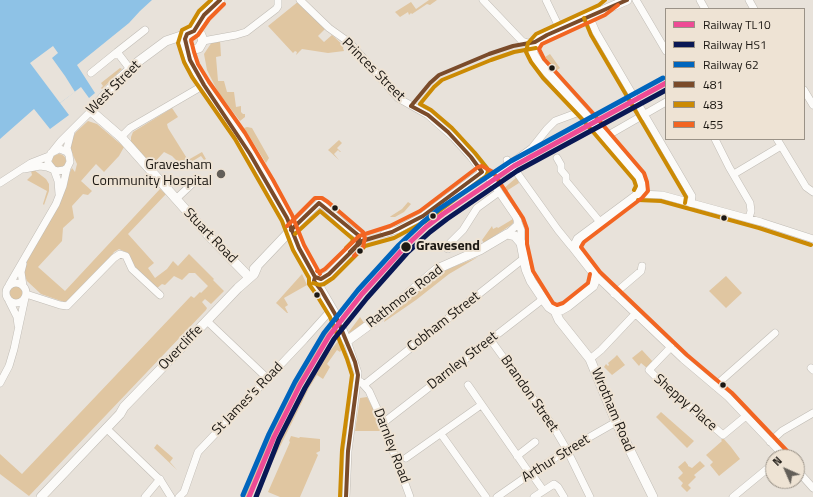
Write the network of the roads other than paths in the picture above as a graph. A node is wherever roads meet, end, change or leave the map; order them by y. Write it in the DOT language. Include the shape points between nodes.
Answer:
graph roads {
  1 [pos="220,0"];
  2 [pos="279,0"];
  3 [pos="300,0"];
  4 [pos="483,0"];
  5 [pos="546,0"];
  6 [pos="614,0"];
  7 [pos="627,0"];
  8 [pos="637,1"];
  9 [pos="602,10"];
  10 [pos="589,16"];
  11 [pos="560,29"];
  12 [pos="145,30"];
  13 [pos="191,33"];
  14 [pos="203,41"];
  15 [pos="531,43"];
  16 [pos="186,46"];
  17 [pos="156,48"];
  18 [pos="665,49"];
  19 [pos="117,52"];
  20 [pos="130,69"];
  21 [pos="91,73"];
  22 [pos="204,85"];
  23 [pos="805,92"];
  24 [pos="665,103"];
  25 [pos="813,105"];
  26 [pos="91,111"];
  27 [pos="582,111"];
  28 [pos="644,114"];
  29 [pos="73,129"];
  30 [pos="121,137"];
  31 [pos="605,137"];
  32 [pos="716,140"];
  33 [pos="779,142"];
  34 [pos="51,154"];
  35 [pos="69,155"];
  36 [pos="557,158"];
  37 [pos="509,164"];
  38 [pos="67,168"];
  39 [pos="24,169"];
  40 [pos="53,169"];
  41 [pos="482,172"];
  42 [pos="734,174"];
  43 [pos="490,180"];
  44 [pos="0,183"];
  45 [pos="193,183"];
  46 [pos="640,190"];
  47 [pos="498,191"];
  48 [pos="813,192"];
  49 [pos="59,196"];
  50 [pos="176,199"];
  51 [pos="691,204"];
  52 [pos="749,218"];
  53 [pos="518,221"];
  54 [pos="600,222"];
  55 [pos="292,230"];
  56 [pos="384,234"];
  57 [pos="507,234"];
  58 [pos="813,239"];
  59 [pos="521,243"];
  60 [pos="277,245"];
  61 [pos="299,248"];
  62 [pos="574,248"];
  63 [pos="448,249"];
  64 [pos="28,253"];
  65 [pos="523,258"];
  66 [pos="642,266"];
  67 [pos="329,274"];
  68 [pos="596,276"];
  69 [pos="314,277"];
  70 [pos="243,283"];
  71 [pos="9,285"];
  72 [pos="24,286"];
  73 [pos="321,290"];
  74 [pos="614,294"];
  75 [pos="26,296"];
  76 [pos="160,296"];
  77 [pos="543,299"];
  78 [pos="9,301"];
  79 [pos="566,308"];
  80 [pos="555,311"];
  81 [pos="334,312"];
  82 [pos="635,314"];
  83 [pos="207,321"];
  84 [pos="19,327"];
  85 [pos="566,328"];
  86 [pos="775,333"];
  87 [pos="346,338"];
  88 [pos="490,339"];
  89 [pos="671,347"];
  90 [pos="590,358"];
  91 [pos="268,379"];
  92 [pos="0,383"];
  93 [pos="361,383"];
  94 [pos="468,385"];
  95 [pos="715,386"];
  96 [pos="356,390"];
  97 [pos="370,395"];
  98 [pos="481,405"];
  99 [pos="124,407"];
  100 [pos="746,416"];
  101 [pos="812,416"];
  102 [pos="616,422"];
  103 [pos="383,423"];
  104 [pos="106,428"];
  105 [pos="440,434"];
  106 [pos="535,442"];
  107 [pos="770,442"];
  108 [pos="84,444"];
  109 [pos="776,449"];
  110 [pos="567,450"];
  111 [pos="517,456"];
  112 [pos="406,458"];
  113 [pos="765,471"];
  114 [pos="530,473"];
  115 [pos="160,479"];
  116 [pos="805,479"];
  117 [pos="813,488"];
  118 [pos="543,490"];
  119 [pos="34,497"];
  120 [pos="41,497"];
  121 [pos="145,497"];
  122 [pos="171,497"];
  123 [pos="179,497"];
  124 [pos="346,497"];
  125 [pos="410,497"];
  126 [pos="486,497"];
  127 [pos="497,497"];
  128 [pos="534,497"];
  129 [pos="564,497"];
  130 [pos="590,497"];
  131 [pos="653,497"];
  132 [pos="733,497"];
  1 -- 13 [label="main road" via="204,15"];
  2 -- 14 [label="street" via="276,9 246,32"];
  3 -- 41 [label="street, Princes Street" via="329,28 350,43 395,95 427,114 448,132"];
  4 -- 15 [label="street" via="520,40"];
  5 -- 11 [label="street"];
  6 -- 9 [label="main road"];
  7 -- 9 [label="main road"];
  8 -- 18 [label="street"];
  9 -- 10 [label="main road"];
  10 -- 11 [label="main road"];
  10 -- 28 [label="street"];
  11 -- 15 [label="main road"];
  12 -- 19 [label="street"];
  13 -- 14 [label="main road" via="201,35"];
  13 -- 16 [label="main road" via="184,39"];
  13 -- 17 [label="main road, West Street" via="166,41"];
  14 -- 16 [label="main road" via="197,50"];
  15 -- 27 [label="main road" via="538,62"];
  16 -- 17 [label="main road, West Street" via="171,43"];
  16 -- 22 [label="main road, Darnley Road" via="190,60"];
  17 -- 20 [label="main road, West Street"];
  19 -- 20 [label="street"];
  19 -- 21 [label="street"];
  20 -- 26 [label="main road, West Street"];
  22 -- 30 [label="street" via="130,128"];
  22 -- 55 [label="main road, Darnley Road" via="250,154"];
  23 -- 25 [label="street"];
  24 -- 28 [label="street"];
  26 -- 29 [label="street, West Street"];
  26 -- 30 [label="main road, Stuart Road"];
  27 -- 31 [label="main road"];
  27 -- 37 [label="street" via="555,121 532,148"];
  28 -- 31 [label="street"];
  28 -- 51 [label="street" via="692,196"];
  29 -- 34 [label="street, West Street"];
  29 -- 35 [label="street, West Street" via="68,141"];
  30 -- 50 [label="main road, Stuart Road"];
  31 -- 46 [label="main road" via="639,177"];
  32 -- 42 [label="street"];
  33 -- 42 [label="street"];
  33 -- 48 [label="street" via="806,187"];
  34 -- 35 [label="street" via="57,150 64,150"];
  34 -- 39 [label="street"];
  34 -- 40 [label="street" via="48,163"];
  35 -- 38 [label="street" via="70,162"];
  36 -- 54 [label="street" via="562,165 561,170 566,176 566,181"];
  37 -- 43 [label="street"];
  37 -- 62 [label="street"];
  38 -- 40 [label="street" via="60,171"];
  38 -- 49 [label="street"];
  39 -- 40 [label="street" via="40,166"];
  39 -- 44 [label="street"];
  40 -- 49 [label="street" via="58,181"];
  41 -- 43 [label="street, Princes Street"];
  41 -- 56 [label="street" via="423,216"];
  42 -- 52 [label="street" via="750,204"];
  43 -- 47 [label="street, Princes Street"];
  45 -- 50 [label="street"];
  46 -- 51 [label="street"];
  46 -- 54 [label="main road"];
  47 -- 53 [label="street, Princes Street"];
  47 -- 63 [label="street" via="477,208"];
  49 -- 64 [label="street"];
  50 -- 70 [label="main road, Stuart Road" via="209,236"];
  51 -- 52 [label="street"];
  52 -- 58 [label="street"];
  53 -- 57 [label="street, Rathmore Road"];
  53 -- 59 [label="street, Wrotham Road"];
  54 -- 62 [label="main road" via="579,238"];
  55 -- 60 [label="main road, Overcliffe"];
  55 -- 61 [label="main road, Darnley Road"];
  55 -- 67 [label="street" via="319,203 357,235 357,245"];
  57 -- 59 [label="main road" via="515,236"];
  57 -- 87 [label="main road, Rathmore Road" via="480,250 437,269 388,311"];
  59 -- 65 [label="main road, Wrotham Road"];
  60 -- 61 [label="main road" via="288,242"];
  60 -- 70 [label="main road, Overcliffe"];
  61 -- 69 [label="main road, Darnley Road"];
  62 -- 68 [label="main road"];
  64 -- 71 [label="street"];
  64 -- 72 [label="street" via="21,272"];
  65 -- 77 [label="main road, Wrotham Road" via="531,281"];
  65 -- 93 [label="street, Cobham Street"];
  66 -- 74 [label="street" via="641,271"];
  67 -- 69 [label="street" via="321,279"];
  67 -- 73 [label="street"];
  68 -- 74 [label="street"];
  68 -- 79 [label="main road" via="593,286"];
  69 -- 73 [label="main road, Darnley Road" via="316,285"];
  70 -- 83 [label="main road, Overcliffe" via="229,293 228,300"];
  71 -- 72 [label="street" via="18,283"];
  71 -- 78 [label="street" via="6,293"];
  72 -- 75 [label="street"];
  73 -- 81 [label="main road, Darnley Road"];
  74 -- 82 [label="street"];
  75 -- 76 [label="street" via="67,306 120,254 126,256 132,270"];
  75 -- 78 [label="street" via="18,303"];
  75 -- 84 [label="street"];
  77 -- 80 [label="main road, Wrotham Road"];
  77 -- 88 [label="street, Darnley Street"];
  78 -- 84 [label="street"];
  79 -- 80 [label="main road"];
  79 -- 85 [label="main road" via="562,316"];
  80 -- 85 [label="main road, Wrotham Road"];
  81 -- 87 [label="main road, Darnley Road"];
  81 -- 91 [label="street, St James's Road" via="320,321"];
  82 -- 89 [label="street"];
  82 -- 90 [label="street"];
  83 -- 91 [label="street"];
  83 -- 99 [label="main road, Overcliffe"];
  84 -- 92 [label="street" via="12,355"];
  85 -- 90 [label="main road, Wrotham Road"];
  86 -- 95 [label="street"];
  87 -- 93 [label="street, Darnley Road"];
  88 -- 103 [label="street, Darnley Street"];
  88 -- 110 [label="street, Brandon Street"];
  89 -- 95 [label="street"];
  89 -- 100 [label="street, Sheppy Place" via="649,370 658,379 723,435"];
  90 -- 102 [label="main road, Wrotham Road"];
  91 -- 123 [label="street, St James's Road" via="198,452 184,492"];
  93 -- 96 [label="street, Darnley Road"];
  93 -- 97 [label="street, Darnley Road"];
  94 -- 98 [label="street"];
  95 -- 100 [label="street"];
  96 -- 97 [label="street, Darnley Road"];
  96 -- 124 [label="street" via="348,451"];
  97 -- 103 [label="street, Darnley Road"];
  98 -- 105 [label="street"];
  98 -- 111 [label="street"];
  99 -- 104 [label="main road, Overcliffe"];
  99 -- 108 [label="main road, Overcliffe"];
  100 -- 107 [label="street"];
  101 -- 107 [label="street" via="782,431"];
  102 -- 110 [label="street, Arthur Street"];
  102 -- 131 [label="main road, Wrotham Road"];
  103 -- 125 [label="street, Darnley Road"];
  104 -- 108 [label="main road, Overcliffe" via="89,443"];
  104 -- 115 [label="street"];
  104 -- 120 [label="main road, Overcliffe"];
  105 -- 112 [label="street"];
  105 -- 126 [label="street"];
  106 -- 111 [label="street"];
  107 -- 109 [label="street"];
  108 -- 119 [label="main road, Overcliffe"];
  110 -- 114 [label="street, Arthur Street"];
  110 -- 130 [label="street, Brandon Street"];
  111 -- 114 [label="street"];
  113 -- 132 [label="street"];
  114 -- 118 [label="street"];
  114 -- 127 [label="street, Arthur Street"];
  115 -- 121 [label="street"];
  115 -- 122 [label="street"];
  116 -- 117 [label="street"];
  118 -- 128 [label="street"];
  118 -- 129 [label="street" via="555,484"];
}
